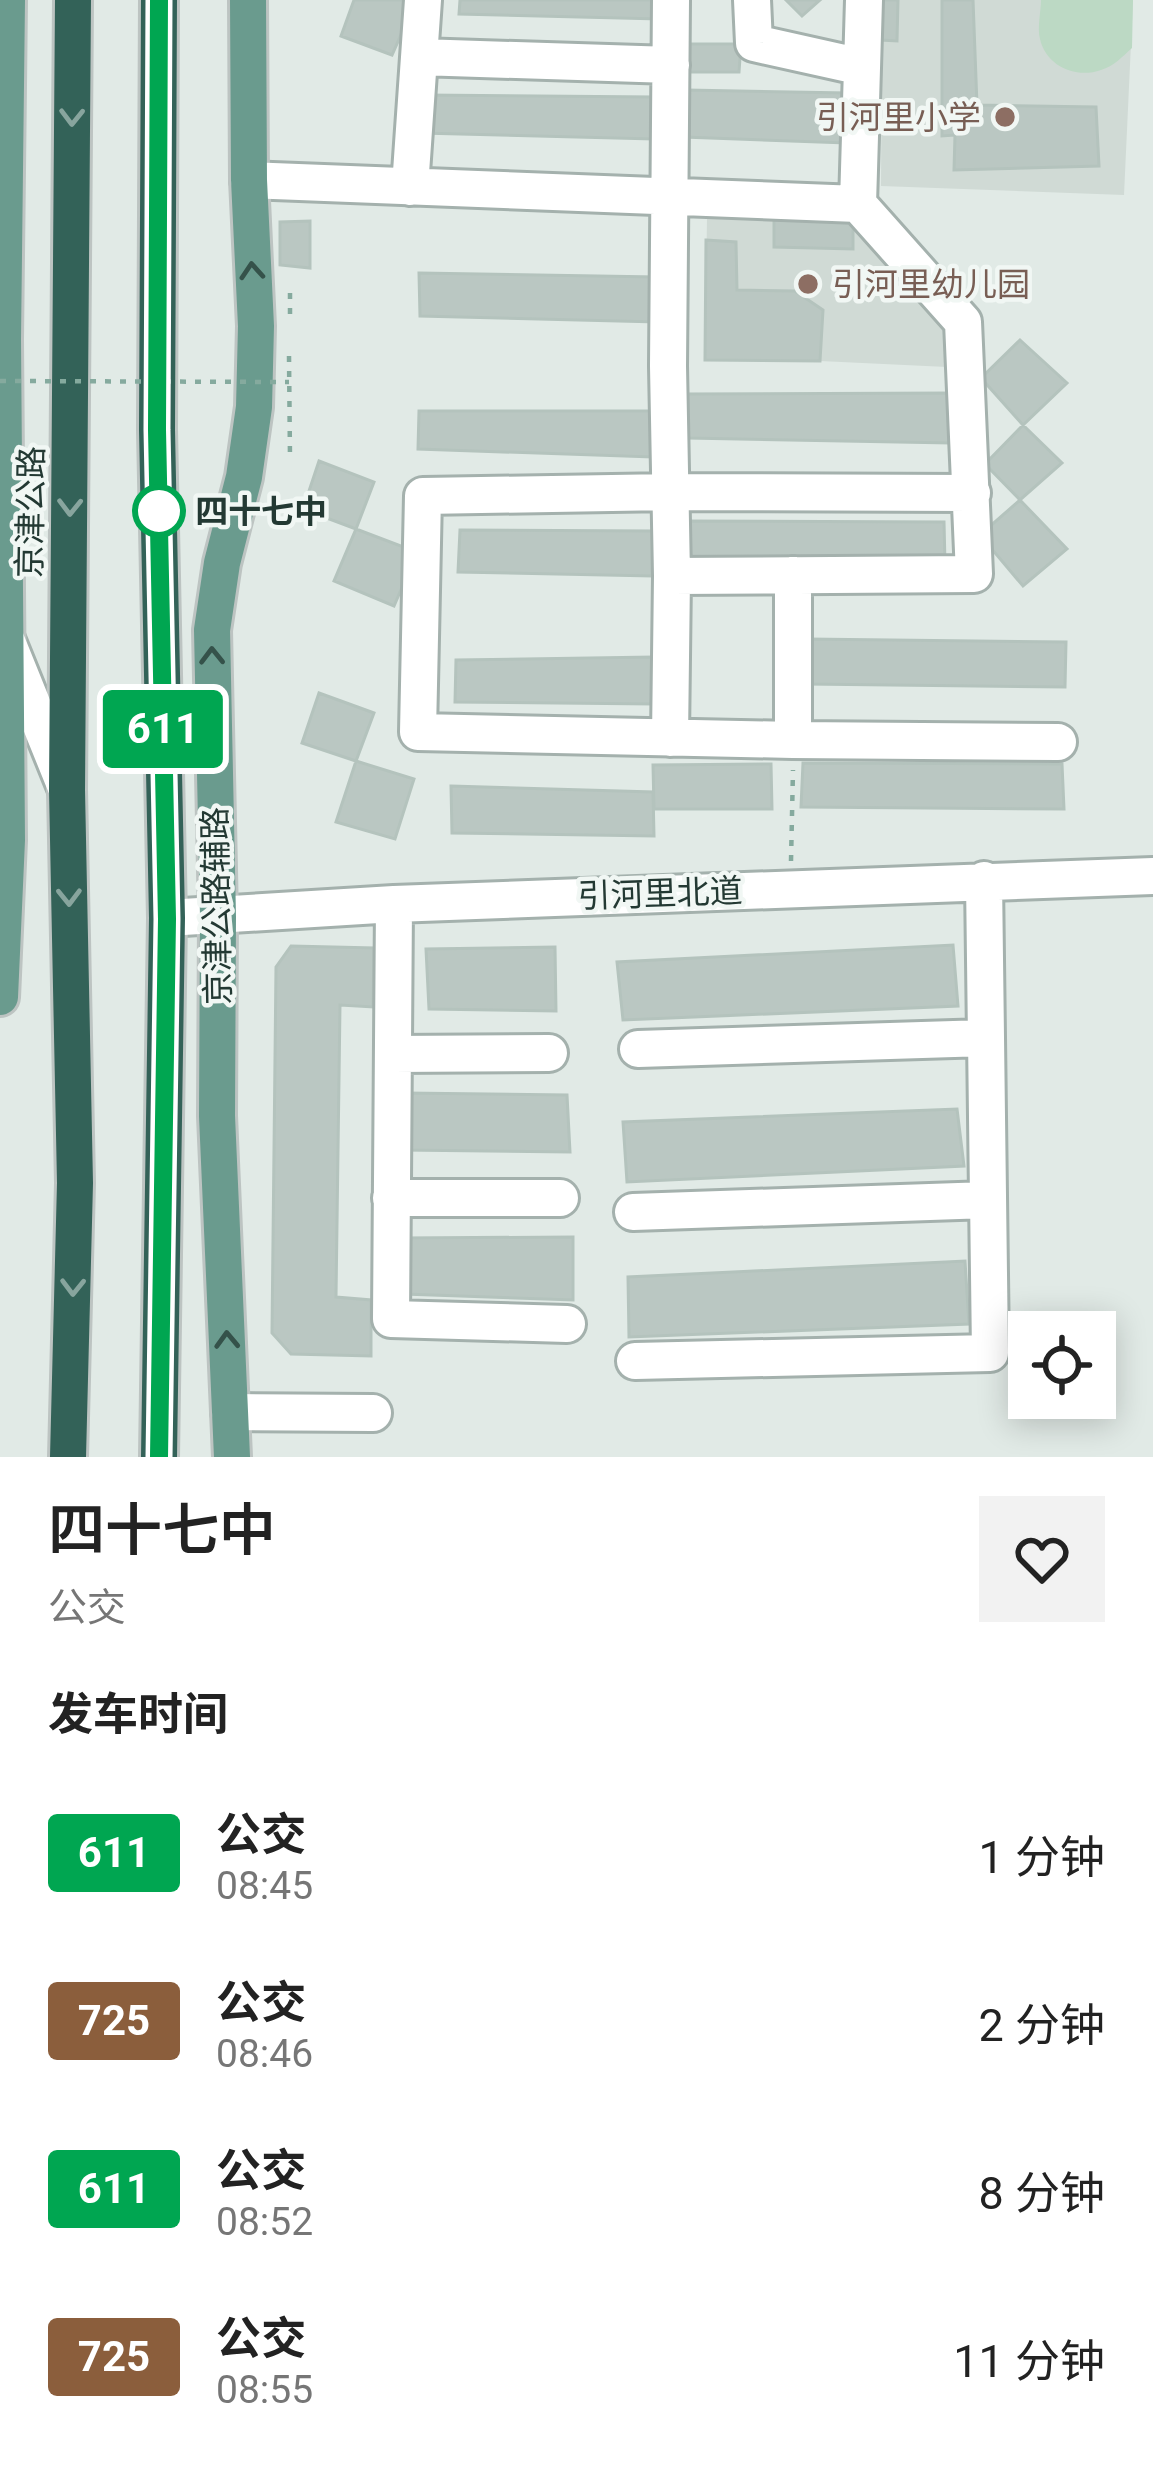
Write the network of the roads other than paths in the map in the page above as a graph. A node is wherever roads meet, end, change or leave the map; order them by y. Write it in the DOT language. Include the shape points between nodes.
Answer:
graph roads {
  1 [pos="7,0"];
  2 [pos="73,0"];
  3 [pos="159,0"];
  4 [pos="248,0"];
  5 [pos="423,0"];
  6 [pos="671,0"];
  7 [pos="752,0"];
  8 [pos="864,0"];
  9 [pos="419,57"];
  10 [pos="670,65"];
  11 [pos="862,67"];
  12 [pos="249,180"];
  13 [pos="410,187"];
  14 [pos="670,197"];
  15 [pos="858,204"];
  16 [pos="671,492"];
  17 [pos="972,493"];
  18 [pos="2,554"];
  19 [pos="793,575"];
  20 [pos="671,576"];
  21 [pos="6,639"];
  22 [pos="670,738"];
  23 [pos="793,740"];
  24 [pos="1058,742"];
  25 [pos="67,790"];
  26 [pos="1153,876"];
  27 [pos="984,880"];
  28 [pos="394,904"];
  29 [pos="218,917"];
  30 [pos="167,919"];
  31 [pos="0,998"];
  32 [pos="986,1038"];
  33 [pos="638,1049"];
  34 [pos="549,1053"];
  35 [pos="393,1054"];
  36 [pos="391,1198"];
  37 [pos="560,1198"];
  38 [pos="988,1200"];
  39 [pos="633,1212"];
  40 [pos="567,1324"];
  41 [pos="634,1361"];
  42 [pos="230,1412"];
  43 [pos="373,1413"];
  44 [pos="68,1457"];
  45 [pos="159,1457"];
  46 [pos="232,1457"];
  1 -- 18 [label="main road"];
  2 -- 25 [label="highway, 京津公路, one-way"];
  3 -- 30 [label="highway"];
  4 -- 12 [label="main road, 京津公路辅路"];
  5 -- 9 [label="street"];
  6 -- 10 [label="street"];
  7 -- 11 [label="street" via="754,43"];
  8 -- 11 [label="street"];
  9 -- 10 [label="street"];
  9 -- 13 [label="street"];
  10 -- 14 [label="street"];
  11 -- 15 [label="street"];
  12 -- 13 [label="street"];
  29 -- 12 [label="main road, 京津公路辅路, one-way" via="212,630 254,407"];
  13 -- 14 [label="street"];
  14 -- 15 [label="street"];
  14 -- 16 [label="street"];
  15 -- 17 [label="street" via="963,322"];
  16 -- 17 [label="street"];
  16 -- 20 [label="street"];
  16 -- 22 [label="street" via="423,496 418,732"];
  17 -- 19 [label="street" via="974,574"];
  18 -- 21 [label="main road"];
  19 -- 20 [label="street"];
  19 -- 23 [label="street"];
  20 -- 22 [label="street"];
  21 -- 25 [label="street"];
  21 -- 31 [label="main road"];
  22 -- 23 [label="street"];
  23 -- 24 [label="street"];
  25 -- 44 [label="highway, 京津公路, one-way" via="75,1183"];
  26 -- 27 [label="street, 引河里北道"];
  27 -- 28 [label="street, 引河里北道"];
  27 -- 32 [label="street"];
  28 -- 29 [label="street, 引河里北道"];
  28 -- 35 [label="street"];
  29 -- 30 [label="street, 引河里北道"];
  42 -- 29 [label="main road, 京津公路辅路, one-way"];
  30 -- 45 [label="highway"];
  32 -- 33 [label="street"];
  32 -- 38 [label="street"];
  34 -- 35 [label="street"];
  35 -- 36 [label="street"];
  36 -- 37 [label="street"];
  36 -- 40 [label="street" via="391,1319"];
  38 -- 39 [label="street"];
  38 -- 41 [label="street" via="990,1353"];
  42 -- 43 [label="street"];
  42 -- 46 [label="main road, 京津公路辅路"];
}
